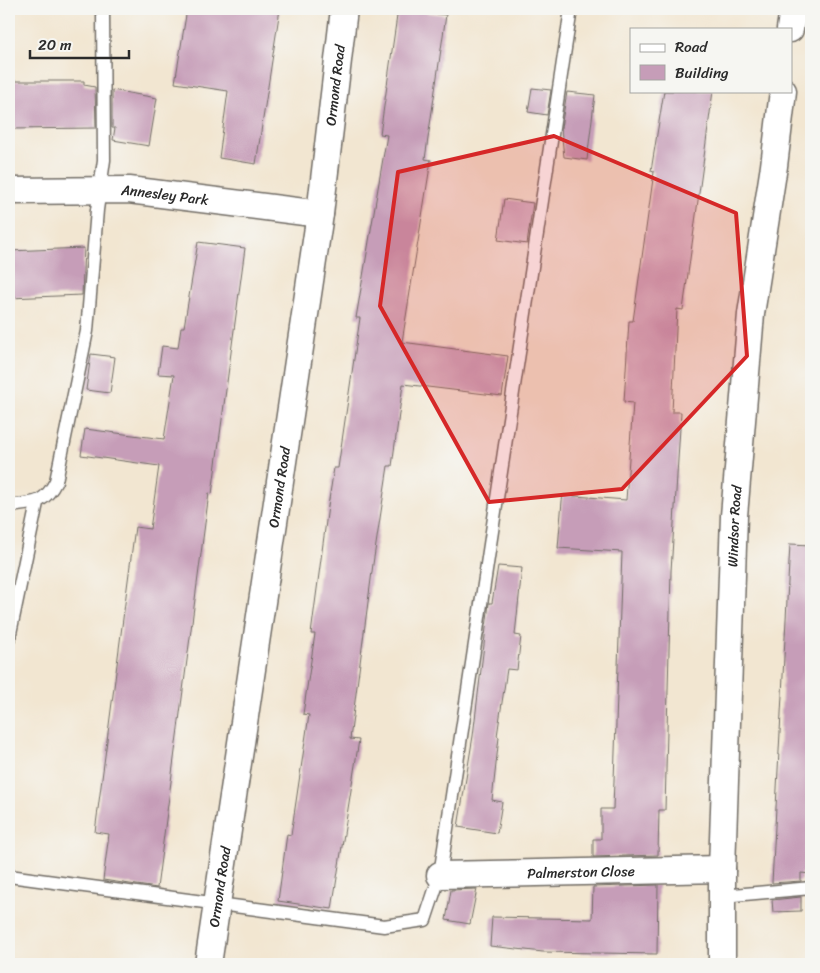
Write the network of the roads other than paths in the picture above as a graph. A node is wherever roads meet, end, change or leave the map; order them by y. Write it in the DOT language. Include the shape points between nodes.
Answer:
graph roads {
  1 [pos="103,9"];
  2 [pos="344,9"];
  3 [pos="572,9"];
  4 [pos="793,9"];
  5 [pos="790,28"];
  6 [pos="783,92"];
  7 [pos="101,189"];
  8 [pos="9,191"];
  9 [pos="320,214"];
  10 [pos="38,502"];
  11 [pos="9,506"];
  12 [pos="9,638"];
  13 [pos="722,869"];
  14 [pos="440,875"];
  15 [pos="9,876"];
  16 [pos="811,888"];
  17 [pos="722,896"];
  18 [pos="217,906"];
  19 [pos="208,964"];
  20 [pos="722,964"];
  1 -- 7 [label="lane" via="104,160"];
  2 -- 9 [label="street, Ormond Road"];
  3 -- 14 [label="lane"];
  4 -- 5 [label="street"];
  6 -- 13 [label="street, Windsor Road" via="751,314 734,516"];
  7 -- 8 [label="street, Annesley Park"];
  7 -- 9 [label="street, Annesley Park"];
  7 -- 10 [label="lane" via="87,332 56,482 49,496"];
  9 -- 18 [label="street, Ormond Road"];
  10 -- 11 [label="lane"];
  10 -- 12 [label="lane"];
  13 -- 14 [label="street, Palmerston Close"];
  13 -- 17 [label="street, Windsor Road"];
  14 -- 18 [label="lane" via="425,920 384,926"];
  15 -- 18 [label="lane"];
  16 -- 17 [label="lane"];
  17 -- 20 [label="street, Windsor Road"];
  18 -- 19 [label="street, Ormond Road"];
}
